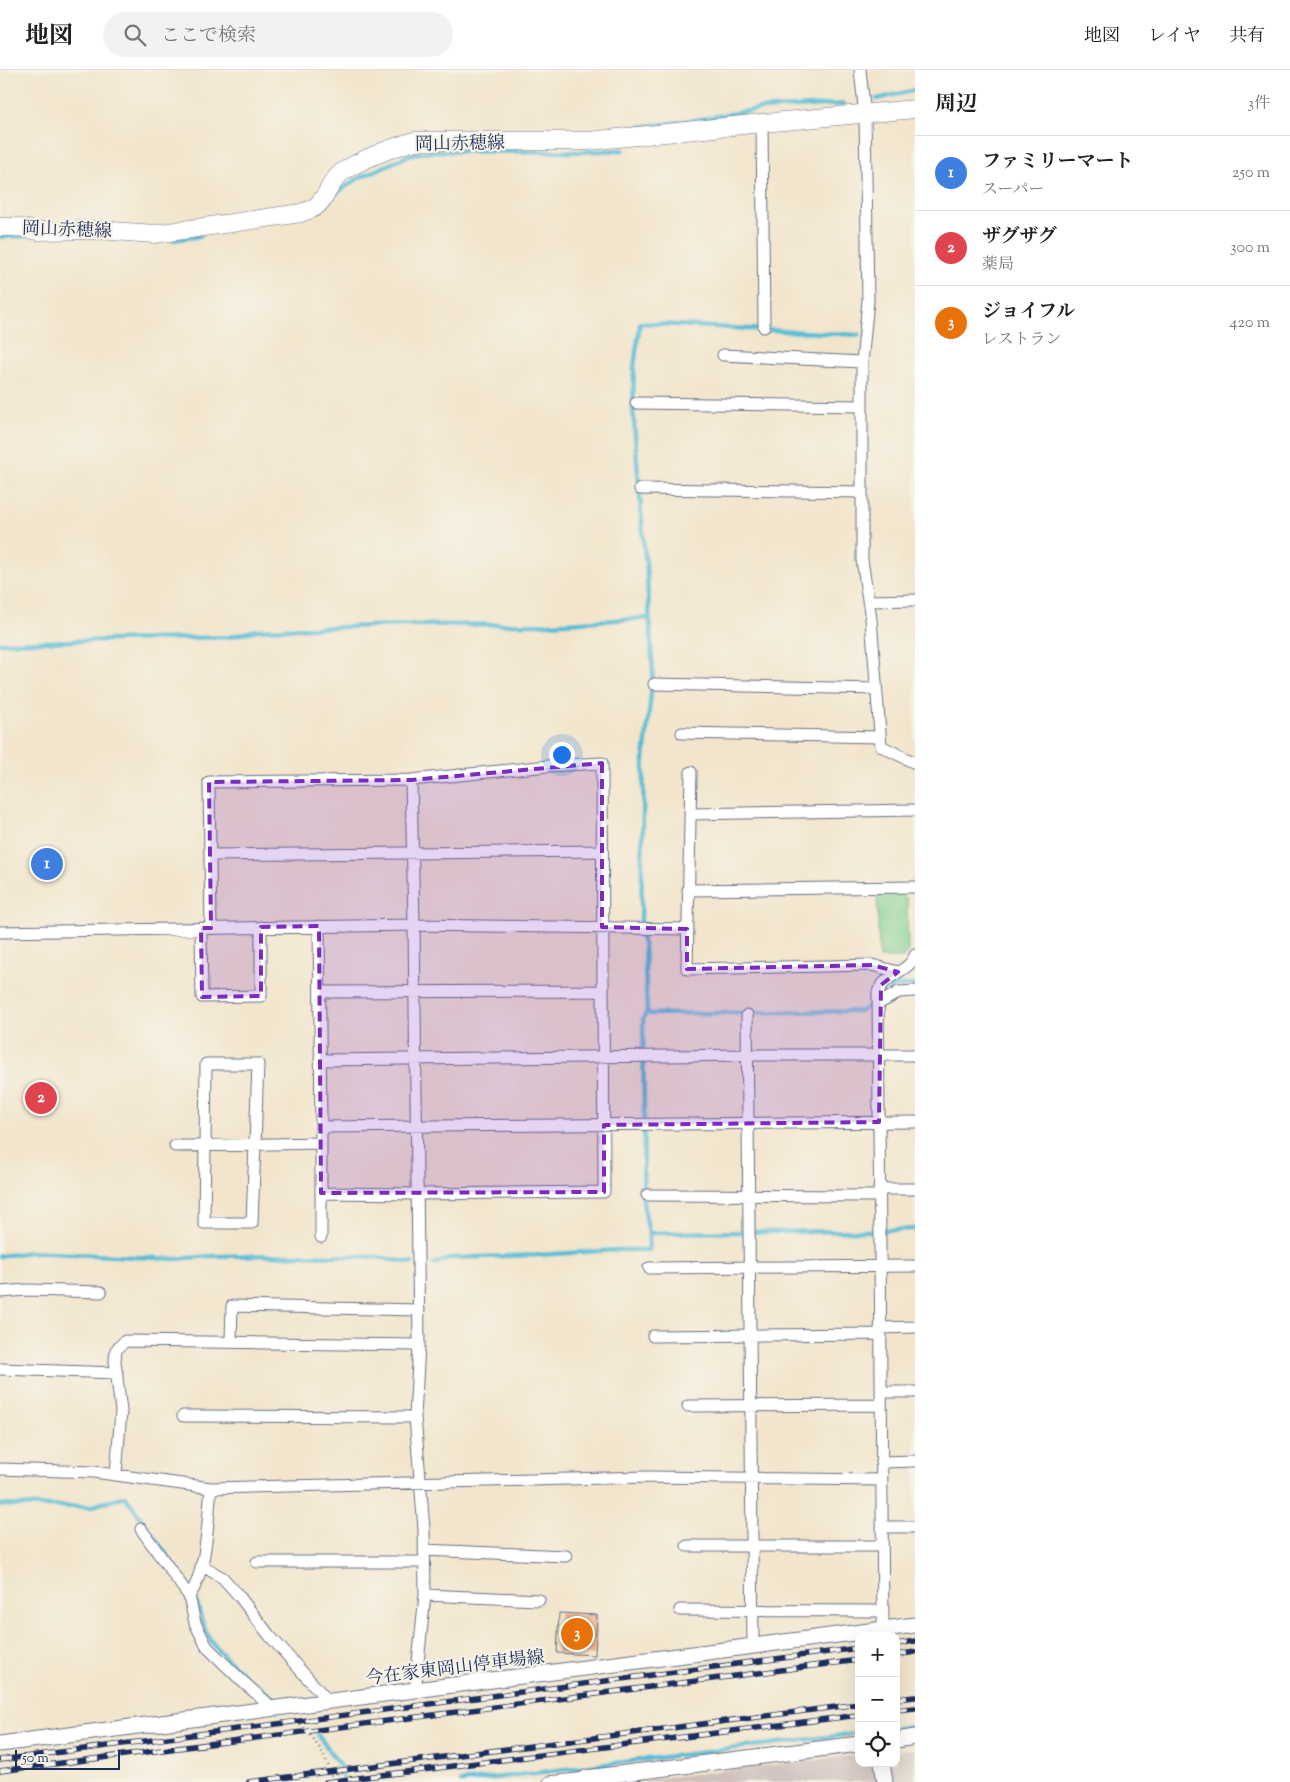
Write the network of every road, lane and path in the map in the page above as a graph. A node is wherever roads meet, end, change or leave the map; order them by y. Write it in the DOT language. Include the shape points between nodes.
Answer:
graph roads {
  1 [pos="860,70"];
  2 [pos="915,110"];
  3 [pos="864,115"];
  4 [pos="762,122"];
  5 [pos="0,227"];
  6 [pos="764,327"];
  7 [pos="723,355"];
  8 [pos="862,362"];
  9 [pos="636,402"];
  10 [pos="862,406"];
  11 [pos="640,489"];
  12 [pos="862,492"];
  13 [pos="915,600"];
  14 [pos="868,601"];
  15 [pos="654,684"];
  16 [pos="876,689"];
  17 [pos="682,733"];
  18 [pos="880,737"];
  19 [pos="915,763"];
  20 [pos="691,772"];
  21 [pos="411,780"];
  22 [pos="915,810"];
  23 [pos="690,814"];
  24 [pos="412,852"];
  25 [pos="602,852"];
  26 [pos="210,854"];
  27 [pos="915,886"];
  28 [pos="688,890"];
  29 [pos="319,926"];
  30 [pos="414,926"];
  31 [pos="261,927"];
  32 [pos="602,927"];
  33 [pos="206,928"];
  34 [pos="687,929"];
  35 [pos="0,932"];
  36 [pos="915,955"];
  37 [pos="898,972"];
  38 [pos="602,991"];
  39 [pos="915,991"];
  40 [pos="320,992"];
  41 [pos="415,992"];
  42 [pos="878,1004"];
  43 [pos="747,1015"];
  44 [pos="747,1055"];
  45 [pos="878,1055"];
  46 [pos="915,1055"];
  47 [pos="603,1057"];
  48 [pos="416,1059"];
  49 [pos="321,1060"];
  50 [pos="879,1122"];
  51 [pos="915,1122"];
  52 [pos="748,1124"];
  53 [pos="604,1125"];
  54 [pos="322,1127"];
  55 [pos="417,1127"];
  56 [pos="321,1143"];
  57 [pos="255,1144"];
  58 [pos="175,1146"];
  59 [pos="205,1146"];
  60 [pos="915,1189"];
  61 [pos="879,1192"];
  62 [pos="321,1194"];
  63 [pos="418,1194"];
  64 [pos="647,1195"];
  65 [pos="748,1195"];
  66 [pos="321,1237"];
  67 [pos="915,1266"];
  68 [pos="880,1267"];
  69 [pos="649,1268"];
  70 [pos="749,1268"];
  71 [pos="0,1292"];
  72 [pos="101,1292"];
  73 [pos="419,1310"];
  74 [pos="915,1327"];
  75 [pos="880,1331"];
  76 [pos="749,1335"];
  77 [pos="653,1336"];
  78 [pos="231,1341"];
  79 [pos="419,1345"];
  80 [pos="0,1369"];
  81 [pos="117,1373"];
  82 [pos="881,1392"];
  83 [pos="915,1392"];
  84 [pos="881,1405"];
  85 [pos="688,1406"];
  86 [pos="750,1407"];
  87 [pos="183,1416"];
  88 [pos="415,1417"];
  89 [pos="915,1461"];
  90 [pos="881,1462"];
  91 [pos="0,1470"];
  92 [pos="116,1474"];
  93 [pos="750,1478"];
  94 [pos="881,1480"];
  95 [pos="420,1483"];
  96 [pos="211,1488"];
  97 [pos="882,1527"];
  98 [pos="915,1527"];
  99 [pos="141,1529"];
  100 [pos="687,1546"];
  101 [pos="751,1546"];
  102 [pos="881,1546"];
  103 [pos="424,1556"];
  104 [pos="566,1556"];
  105 [pos="257,1562"];
  106 [pos="201,1565"];
  107 [pos="191,1593"];
  108 [pos="425,1595"];
  109 [pos="539,1600"];
  110 [pos="680,1610"];
  111 [pos="752,1611"];
  112 [pos="882,1611"];
  113 [pos="915,1625"];
  114 [pos="883,1629"];
  115 [pos="752,1647"];
  116 [pos="415,1691"];
  117 [pos="329,1702"];
  118 [pos="277,1709"];
  119 [pos="915,1737"];
  120 [pos="900,1739"];
  121 [pos="0,1744"];
  122 [pos="855,1745"];
  123 [pos="883,1767"];
  124 [pos="586,1780"];
  125 [pos="333,1782"];
  126 [pos="549,1782"];
  127 [pos="885,1782"];
  1 -- 3 [label="street"];
  2 -- 3 [label="main road, 岡山赤穂線"];
  3 -- 4 [label="main road, 岡山赤穂線"];
  3 -- 8 [label="street" via="868,301"];
  4 -- 5 [label="main road, 岡山赤穂線" via="589,141 415,142 397,146 352,166 332,182 315,207 301,213 171,233 38,231"];
  4 -- 6 [label="street"];
  7 -- 8 [label="street"];
  8 -- 10 [label="street"];
  9 -- 10 [label="street"];
  10 -- 12 [label="street"];
  11 -- 12 [label="street"];
  12 -- 14 [label="street" via="862,560"];
  13 -- 14 [label="street"];
  14 -- 16 [label="street"];
  15 -- 16 [label="street"];
  16 -- 18 [label="street"];
  17 -- 18 [label="street"];
  18 -- 19 [label="street" via="881,746"];
  20 -- 23 [label="street"];
  21 -- 24 [label="street"];
  21 -- 25 [label="street" via="602,763"];
  21 -- 26 [label="street" via="209,782"];
  22 -- 23 [label="street"];
  23 -- 28 [label="street"];
  24 -- 25 [label="street"];
  24 -- 26 [label="street"];
  24 -- 30 [label="street"];
  25 -- 32 [label="street"];
  26 -- 33 [label="street"];
  27 -- 28 [label="street"];
  28 -- 34 [label="street"];
  29 -- 30 [label="street"];
  29 -- 31 [label="street"];
  29 -- 40 [label="street"];
  30 -- 32 [label="street"];
  30 -- 41 [label="street"];
  31 -- 33 [label="street"];
  31 -- 33 [label="street" via="261,996 202,997"];
  32 -- 34 [label="street"];
  32 -- 38 [label="street"];
  33 -- 35 [label="street"];
  34 -- 37 [label="street" via="686,970 872,965"];
  36 -- 37 [label="street" via="914,961"];
  37 -- 42 [label="street" via="881,985"];
  38 -- 41 [label="street"];
  38 -- 47 [label="street"];
  39 -- 42 [label="street" via="899,992"];
  40 -- 41 [label="street"];
  40 -- 49 [label="street"];
  41 -- 48 [label="street"];
  42 -- 45 [label="street"];
  43 -- 44 [label="street"];
  44 -- 45 [label="street"];
  44 -- 47 [label="street"];
  44 -- 52 [label="street"];
  45 -- 46 [label="street"];
  45 -- 50 [label="street"];
  47 -- 48 [label="street"];
  47 -- 53 [label="street"];
  48 -- 49 [label="street"];
  48 -- 55 [label="street"];
  49 -- 54 [label="street"];
  50 -- 51 [label="street"];
  50 -- 52 [label="street"];
  50 -- 61 [label="street"];
  52 -- 53 [label="street"];
  52 -- 65 [label="street"];
  53 -- 55 [label="street"];
  53 -- 63 [label="street" via="604,1192"];
  54 -- 55 [label="street"];
  54 -- 56 [label="street"];
  55 -- 63 [label="street"];
  56 -- 57 [label="street"];
  56 -- 62 [label="street"];
  57 -- 59 [label="street"];
  57 -- 59 [label="street" via="252,1224 204,1223"];
  57 -- 59 [label="street" via="258,1064 206,1064"];
  58 -- 59 [label="street"];
  60 -- 61 [label="street"];
  61 -- 65 [label="street"];
  61 -- 68 [label="street"];
  62 -- 63 [label="street"];
  62 -- 66 [label="street"];
  63 -- 73 [label="street"];
  64 -- 65 [label="street"];
  65 -- 70 [label="street"];
  67 -- 68 [label="street"];
  68 -- 70 [label="street"];
  68 -- 75 [label="street"];
  69 -- 70 [label="street"];
  70 -- 76 [label="street"];
  71 -- 72 [label="street"];
  73 -- 78 [label="street" via="232,1306"];
  73 -- 79 [label="street"];
  74 -- 75 [label="street"];
  75 -- 76 [label="street"];
  75 -- 82 [label="street"];
  76 -- 77 [label="street"];
  76 -- 86 [label="street"];
  78 -- 79 [label="street"];
  78 -- 81 [label="street" via="125,1341 116,1350"];
  79 -- 88 [label="street"];
  80 -- 81 [label="street"];
  81 -- 92 [label="street" via="121,1412"];
  82 -- 83 [label="street"];
  82 -- 84 [label="street"];
  84 -- 86 [label="street"];
  84 -- 90 [label="street"];
  85 -- 86 [label="street"];
  86 -- 93 [label="street"];
  87 -- 88 [label="street"];
  88 -- 95 [label="street"];
  89 -- 90 [label="street"];
  90 -- 94 [label="street"];
  91 -- 92 [label="street"];
  92 -- 96 [label="street"];
  93 -- 94 [label="street"];
  93 -- 95 [label="street" via="647,1477"];
  93 -- 101 [label="street"];
  94 -- 97 [label="street"];
  95 -- 96 [label="street"];
  95 -- 103 [label="street"];
  96 -- 106 [label="street"];
  97 -- 98 [label="street"];
  97 -- 102 [label="street"];
  99 -- 107 [label="street"];
  100 -- 101 [label="street"];
  101 -- 102 [label="street"];
  101 -- 111 [label="street"];
  102 -- 112 [label="street"];
  103 -- 104 [label="street"];
  103 -- 105 [label="street"];
  103 -- 108 [label="street"];
  106 -- 107 [label="street"];
  106 -- 117 [label="street" via="223,1578"];
  107 -- 118 [label="street" via="195,1623 207,1647"];
  108 -- 109 [label="street"];
  108 -- 116 [label="street"];
  110 -- 111 [label="street"];
  111 -- 112 [label="street"];
  111 -- 115 [label="street"];
  112 -- 114 [label="street"];
  113 -- 114 [label="main road, 今在家東岡山停車場線"];
  114 -- 115 [label="main road, 今在家東岡山停車場線"];
  115 -- 116 [label="main road, 今在家東岡山停車場線"];
  116 -- 117 [label="main road, 今在家東岡山停車場線"];
  117 -- 118 [label="main road, 今在家東岡山停車場線"];
  118 -- 121 [label="main road, 今在家東岡山停車場線"];
  118 -- 125 [label="path" via="300,1724 314,1741 328,1762"];
  119 -- 120 [label="main road"];
  122 -- 124 [label="main road"];
  123 -- 127 [label="main road"];
  124 -- 126 [label="street"];
}
